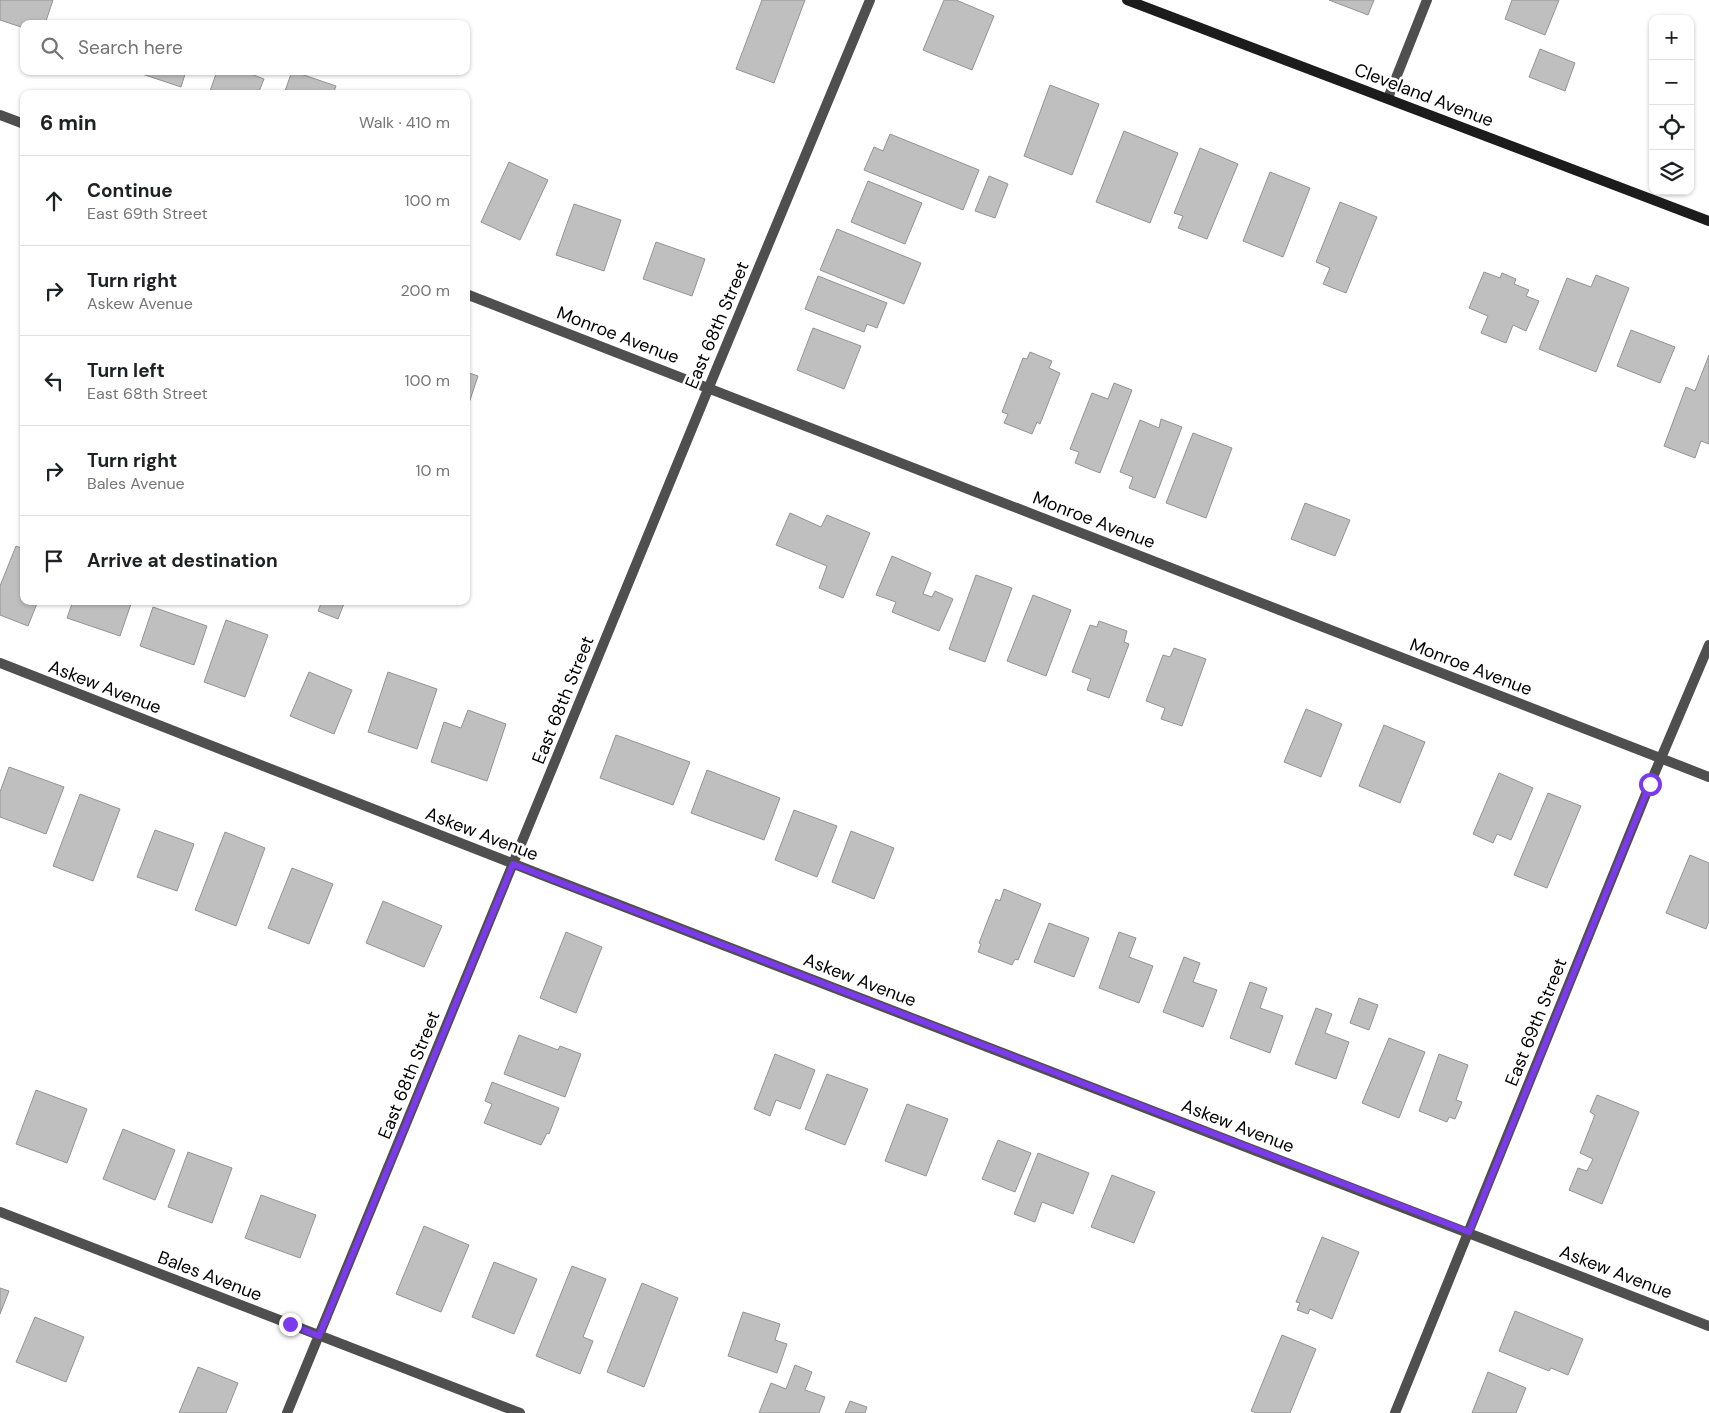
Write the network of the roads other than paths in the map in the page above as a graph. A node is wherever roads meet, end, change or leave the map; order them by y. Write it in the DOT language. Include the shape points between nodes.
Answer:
graph roads {
  1 [pos="870,0"];
  2 [pos="1128,0"];
  3 [pos="1427,0"];
  4 [pos="1388,98"];
  5 [pos="0,115"];
  6 [pos="20,122"];
  7 [pos="1709,222"];
  8 [pos="470,296"];
  9 [pos="709,387"];
  10 [pos="1709,644"];
  11 [pos="0,663"];
  12 [pos="1660,758"];
  13 [pos="1709,778"];
  14 [pos="513,864"];
  15 [pos="0,1212"];
  16 [pos="1469,1232"];
  17 [pos="1709,1326"];
  18 [pos="319,1336"];
  19 [pos="287,1413"];
  20 [pos="520,1413"];
  21 [pos="1395,1413"];
  1 -- 9 [label="street, East 68th Street"];
  2 -- 4 [label="main road, Cleveland Avenue"];
  3 -- 4 [label="street"];
  4 -- 7 [label="main road, Cleveland Avenue"];
  5 -- 6 [label="street"];
  8 -- 9 [label="street, Monroe Avenue"];
  9 -- 12 [label="street, Monroe Avenue"];
  9 -- 14 [label="street, East 68th Street"];
  10 -- 12 [label="street, East 69th Street"];
  11 -- 14 [label="street, Askew Avenue"];
  12 -- 13 [label="street, Monroe Avenue"];
  12 -- 16 [label="street, East 69th Street"];
  14 -- 16 [label="street, Askew Avenue"];
  14 -- 18 [label="street, East 68th Street"];
  15 -- 18 [label="street, Bales Avenue"];
  16 -- 17 [label="street, Askew Avenue"];
  16 -- 21 [label="street, East 69th Street"];
  18 -- 19 [label="street, East 68th Street"];
  18 -- 20 [label="street, Bales Avenue"];
}
